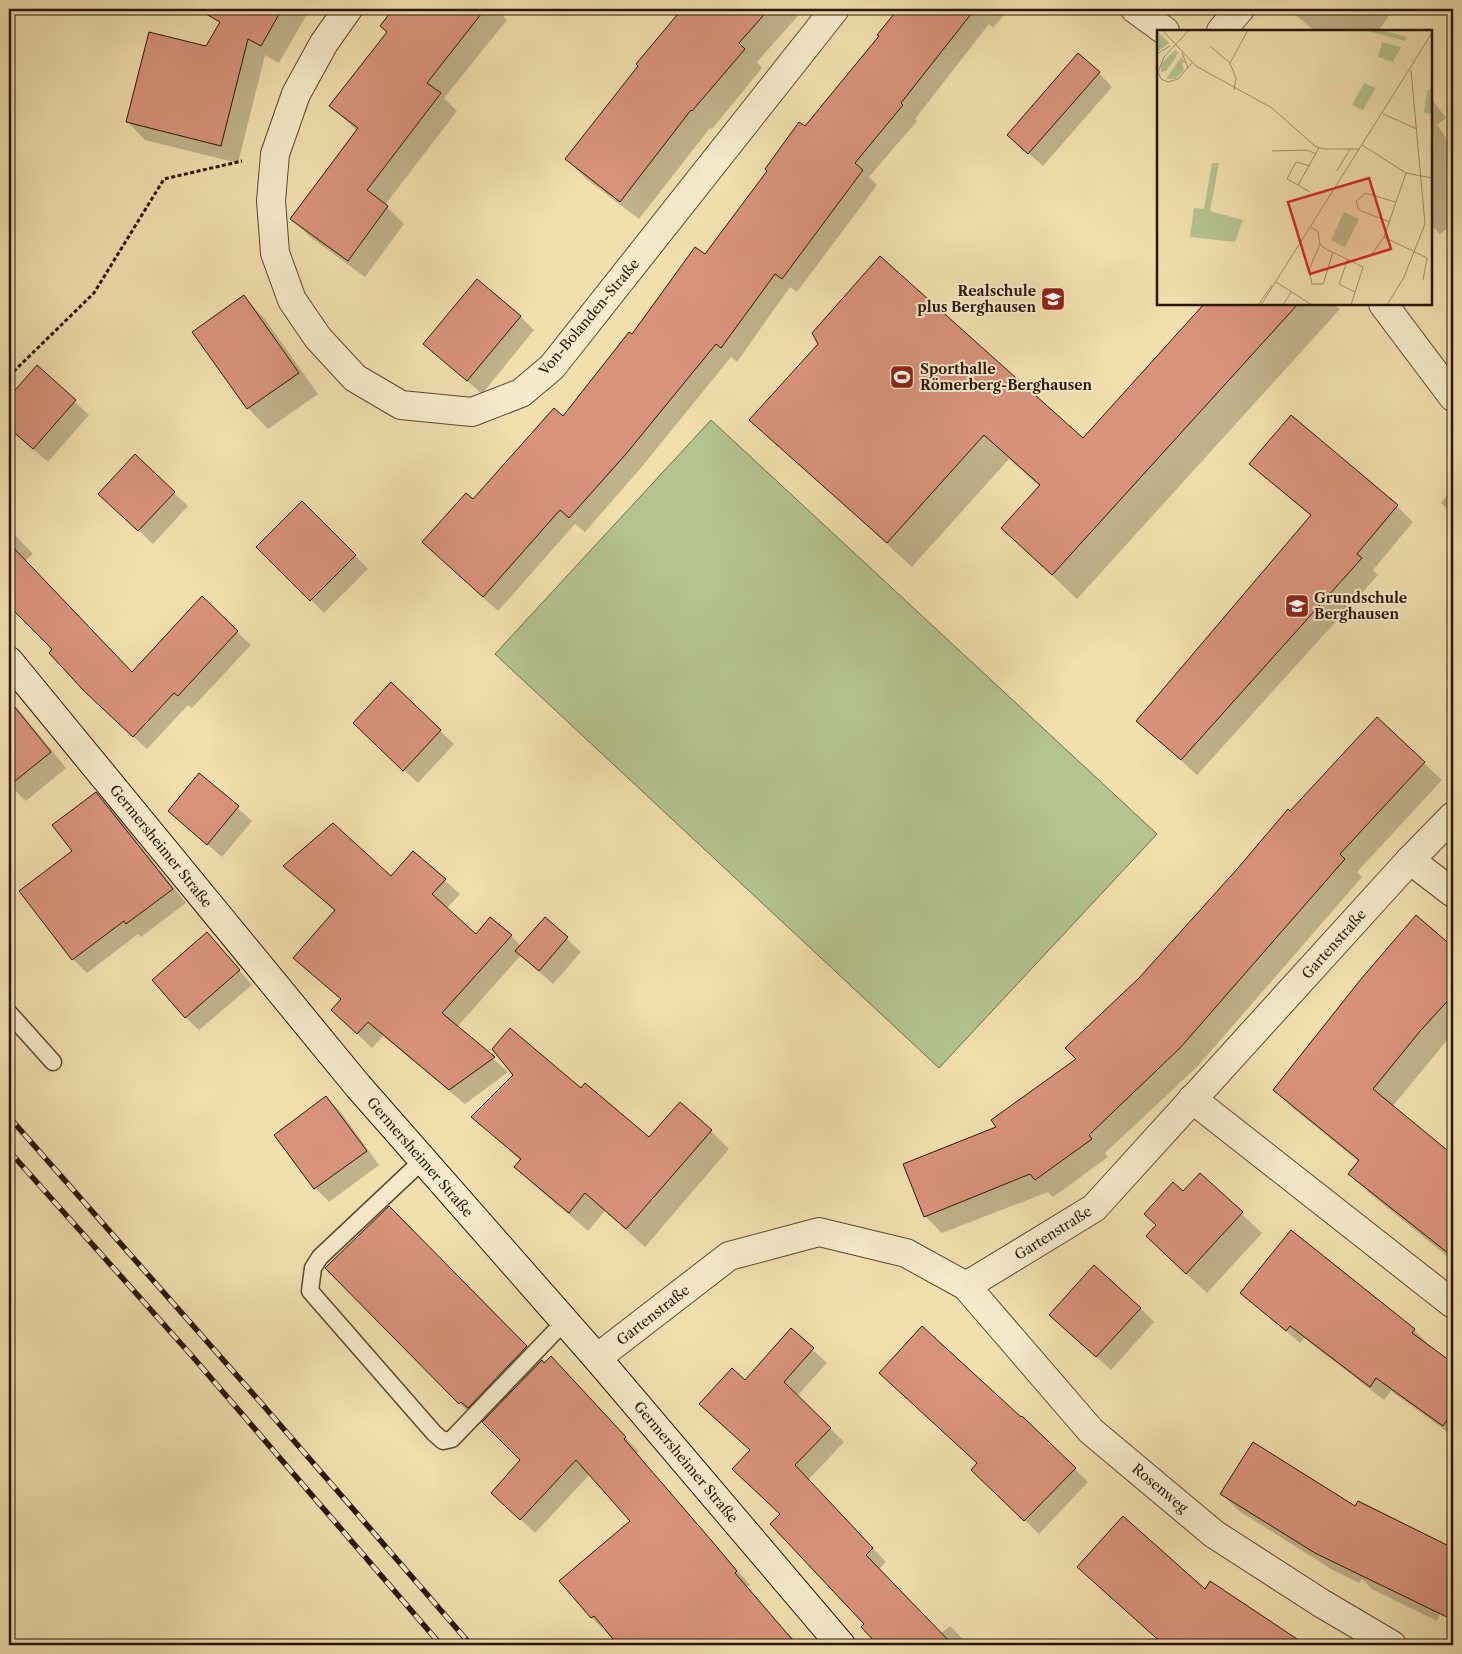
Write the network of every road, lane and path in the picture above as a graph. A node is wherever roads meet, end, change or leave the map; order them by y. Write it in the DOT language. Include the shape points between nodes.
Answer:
graph roads {
  1 [pos="348,9"];
  2 [pos="835,9"];
  3 [pos="1135,9"];
  4 [pos="1240,9"];
  5 [pos="1164,30"];
  6 [pos="1222,30"];
  7 [pos="275,154"];
  8 [pos="1385,305"];
  9 [pos="9,376"];
  10 [pos="1453,397"];
  11 [pos="9,661"];
  12 [pos="1453,816"];
  13 [pos="1410,860"];
  14 [pos="1453,892"];
  15 [pos="9,1013"];
  16 [pos="53,1062"];
  17 [pos="1192,1100"];
  18 [pos="423,1160"];
  19 [pos="966,1286"];
  20 [pos="1453,1304"];
  21 [pos="565,1321"];
  22 [pos="597,1358"];
  23 [pos="841,1645"];
  24 [pos="1392,1645"];
  1 -- 7 [label="street, Von-Bolanden-Straße" via="324,43 296,94"];
  2 -- 7 [label="street, Von-Bolanden-Straße" via="552,367 521,393 472,412 401,404 355,378 318,338 292,300 275,253 271,201"];
  3 -- 5 [label="street"];
  4 -- 6 [label="street"];
  7 -- 9 [label="path" via="164,179 94,293"];
  8 -- 10 [label="street"];
  11 -- 18 [label="street, Germersheimer Straße" via="358,1086"];
  12 -- 13 [label="street, Gartenstraße"];
  13 -- 14 [label="street"];
  13 -- 17 [label="street, Gartenstraße"];
  15 -- 16 [label="lane"];
  17 -- 19 [label="street, Gartenstraße" via="1094,1208"];
  17 -- 20 [label="street"];
  18 -- 21 [label="street, Germersheimer Straße"];
  18 -- 21 [label="lane" via="320,1257 313,1268 310,1291 434,1433 443,1441 452,1439"];
  19 -- 22 [label="street, Gartenstraße" via="906,1253 820,1232 729,1256"];
  19 -- 24 [label="street, Rosenweg" via="1091,1431 1214,1534"];
  21 -- 22 [label="street, Germersheimer Straße"];
  22 -- 23 [label="street, Germersheimer Straße"];
}
